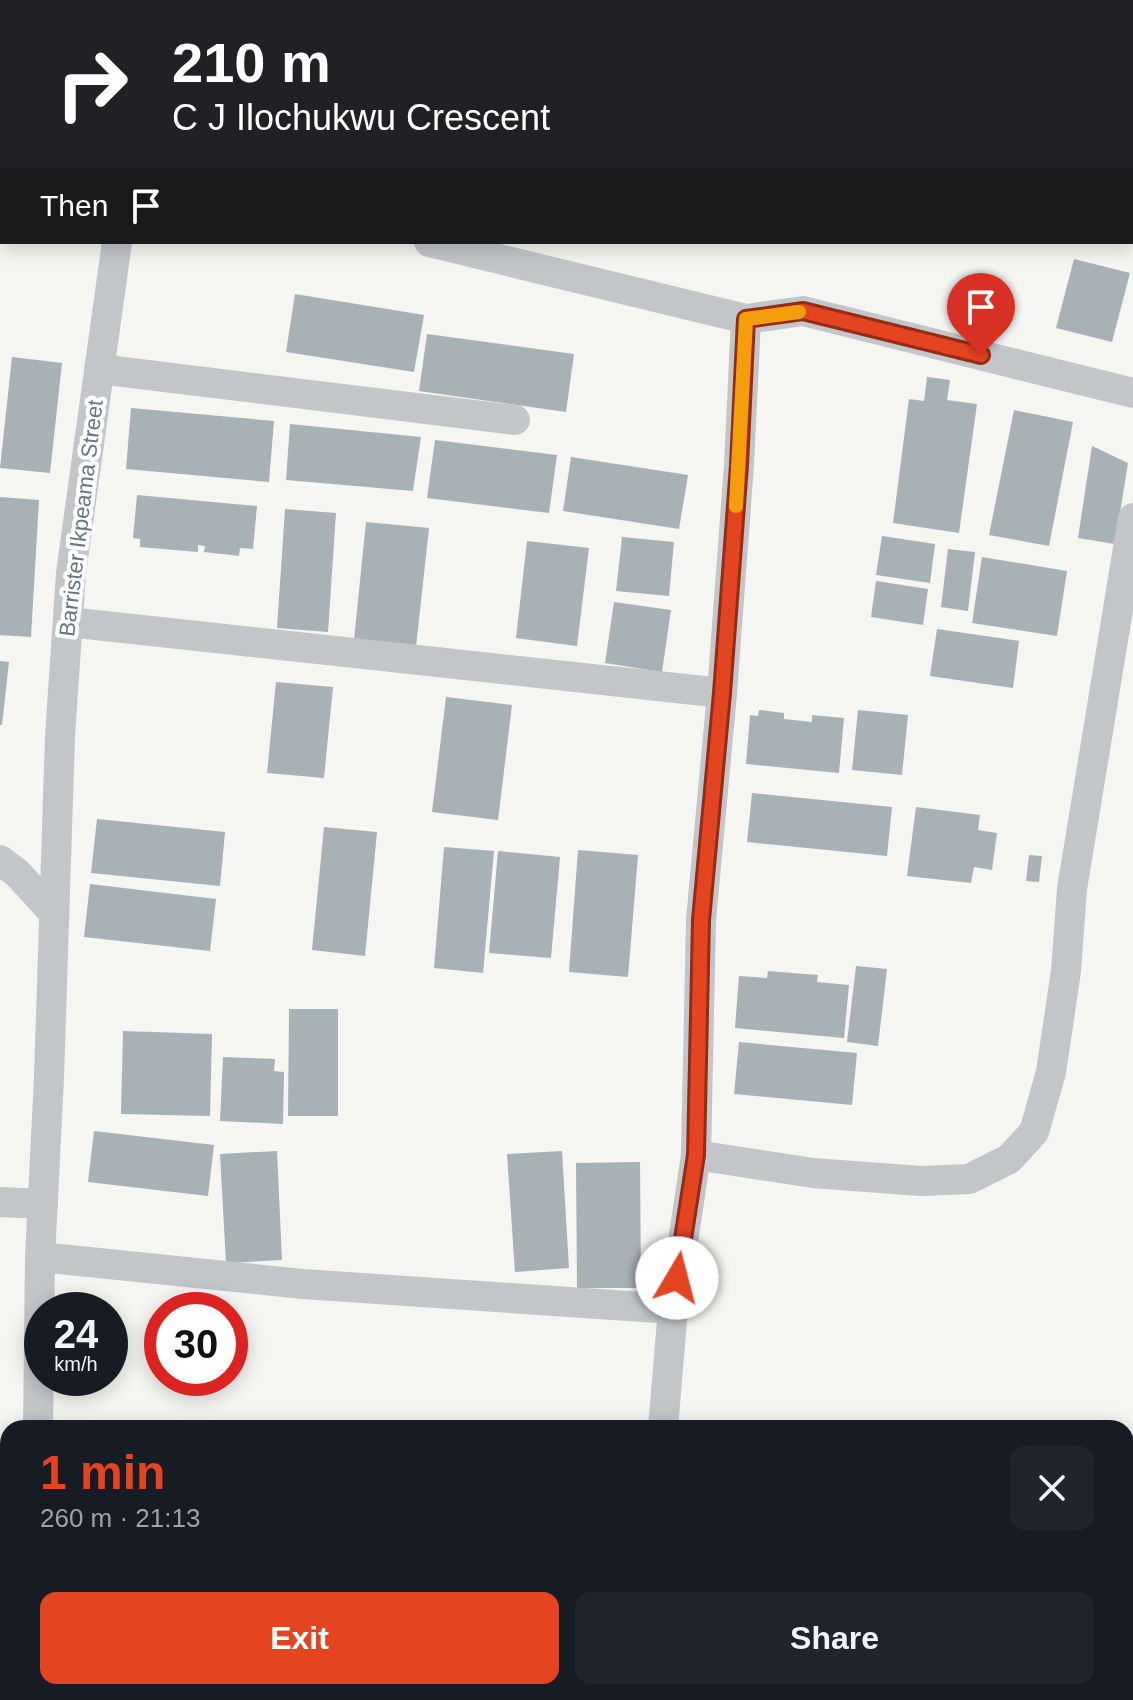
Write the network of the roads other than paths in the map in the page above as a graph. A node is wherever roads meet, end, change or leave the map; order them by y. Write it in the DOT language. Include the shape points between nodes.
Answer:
graph roads {
  1 [pos="117,244"];
  2 [pos="437,244"];
  3 [pos="746,319"];
  4 [pos="99,369"];
  5 [pos="1133,393"];
  6 [pos="515,420"];
  7 [pos="1133,518"];
  8 [pos="68,622"];
  9 [pos="722,693"];
  10 [pos="0,860"];
  11 [pos="54,913"];
  12 [pos="696,1155"];
  13 [pos="0,1202"];
  14 [pos="43,1204"];
  15 [pos="40,1257"];
  16 [pos="673,1309"];
  17 [pos="38,1420"];
  18 [pos="664,1420"];
  1 -- 4 [label="street, Barrister Ikpeama Street"];
  2 -- 3 [label="street"];
  3 -- 5 [label="street" via="803,311"];
  3 -- 9 [label="street"];
  4 -- 6 [label="street"];
  4 -- 8 [label="street, Barrister Ikpeama Street"];
  7 -- 12 [label="street" via="1072,889 1051,1072 1034,1132 1009,1159 969,1179 813,1173"];
  8 -- 9 [label="street"];
  8 -- 11 [label="street, Barrister Ikpeama Street"];
  9 -- 12 [label="street" via="701,920"];
  10 -- 11 [label="street"];
  11 -- 14 [label="street"];
  12 -- 16 [label="street"];
  13 -- 14 [label="street"];
  14 -- 15 [label="street"];
  15 -- 16 [label="street" via="303,1284"];
  15 -- 17 [label="street"];
  16 -- 18 [label="street"];
}
